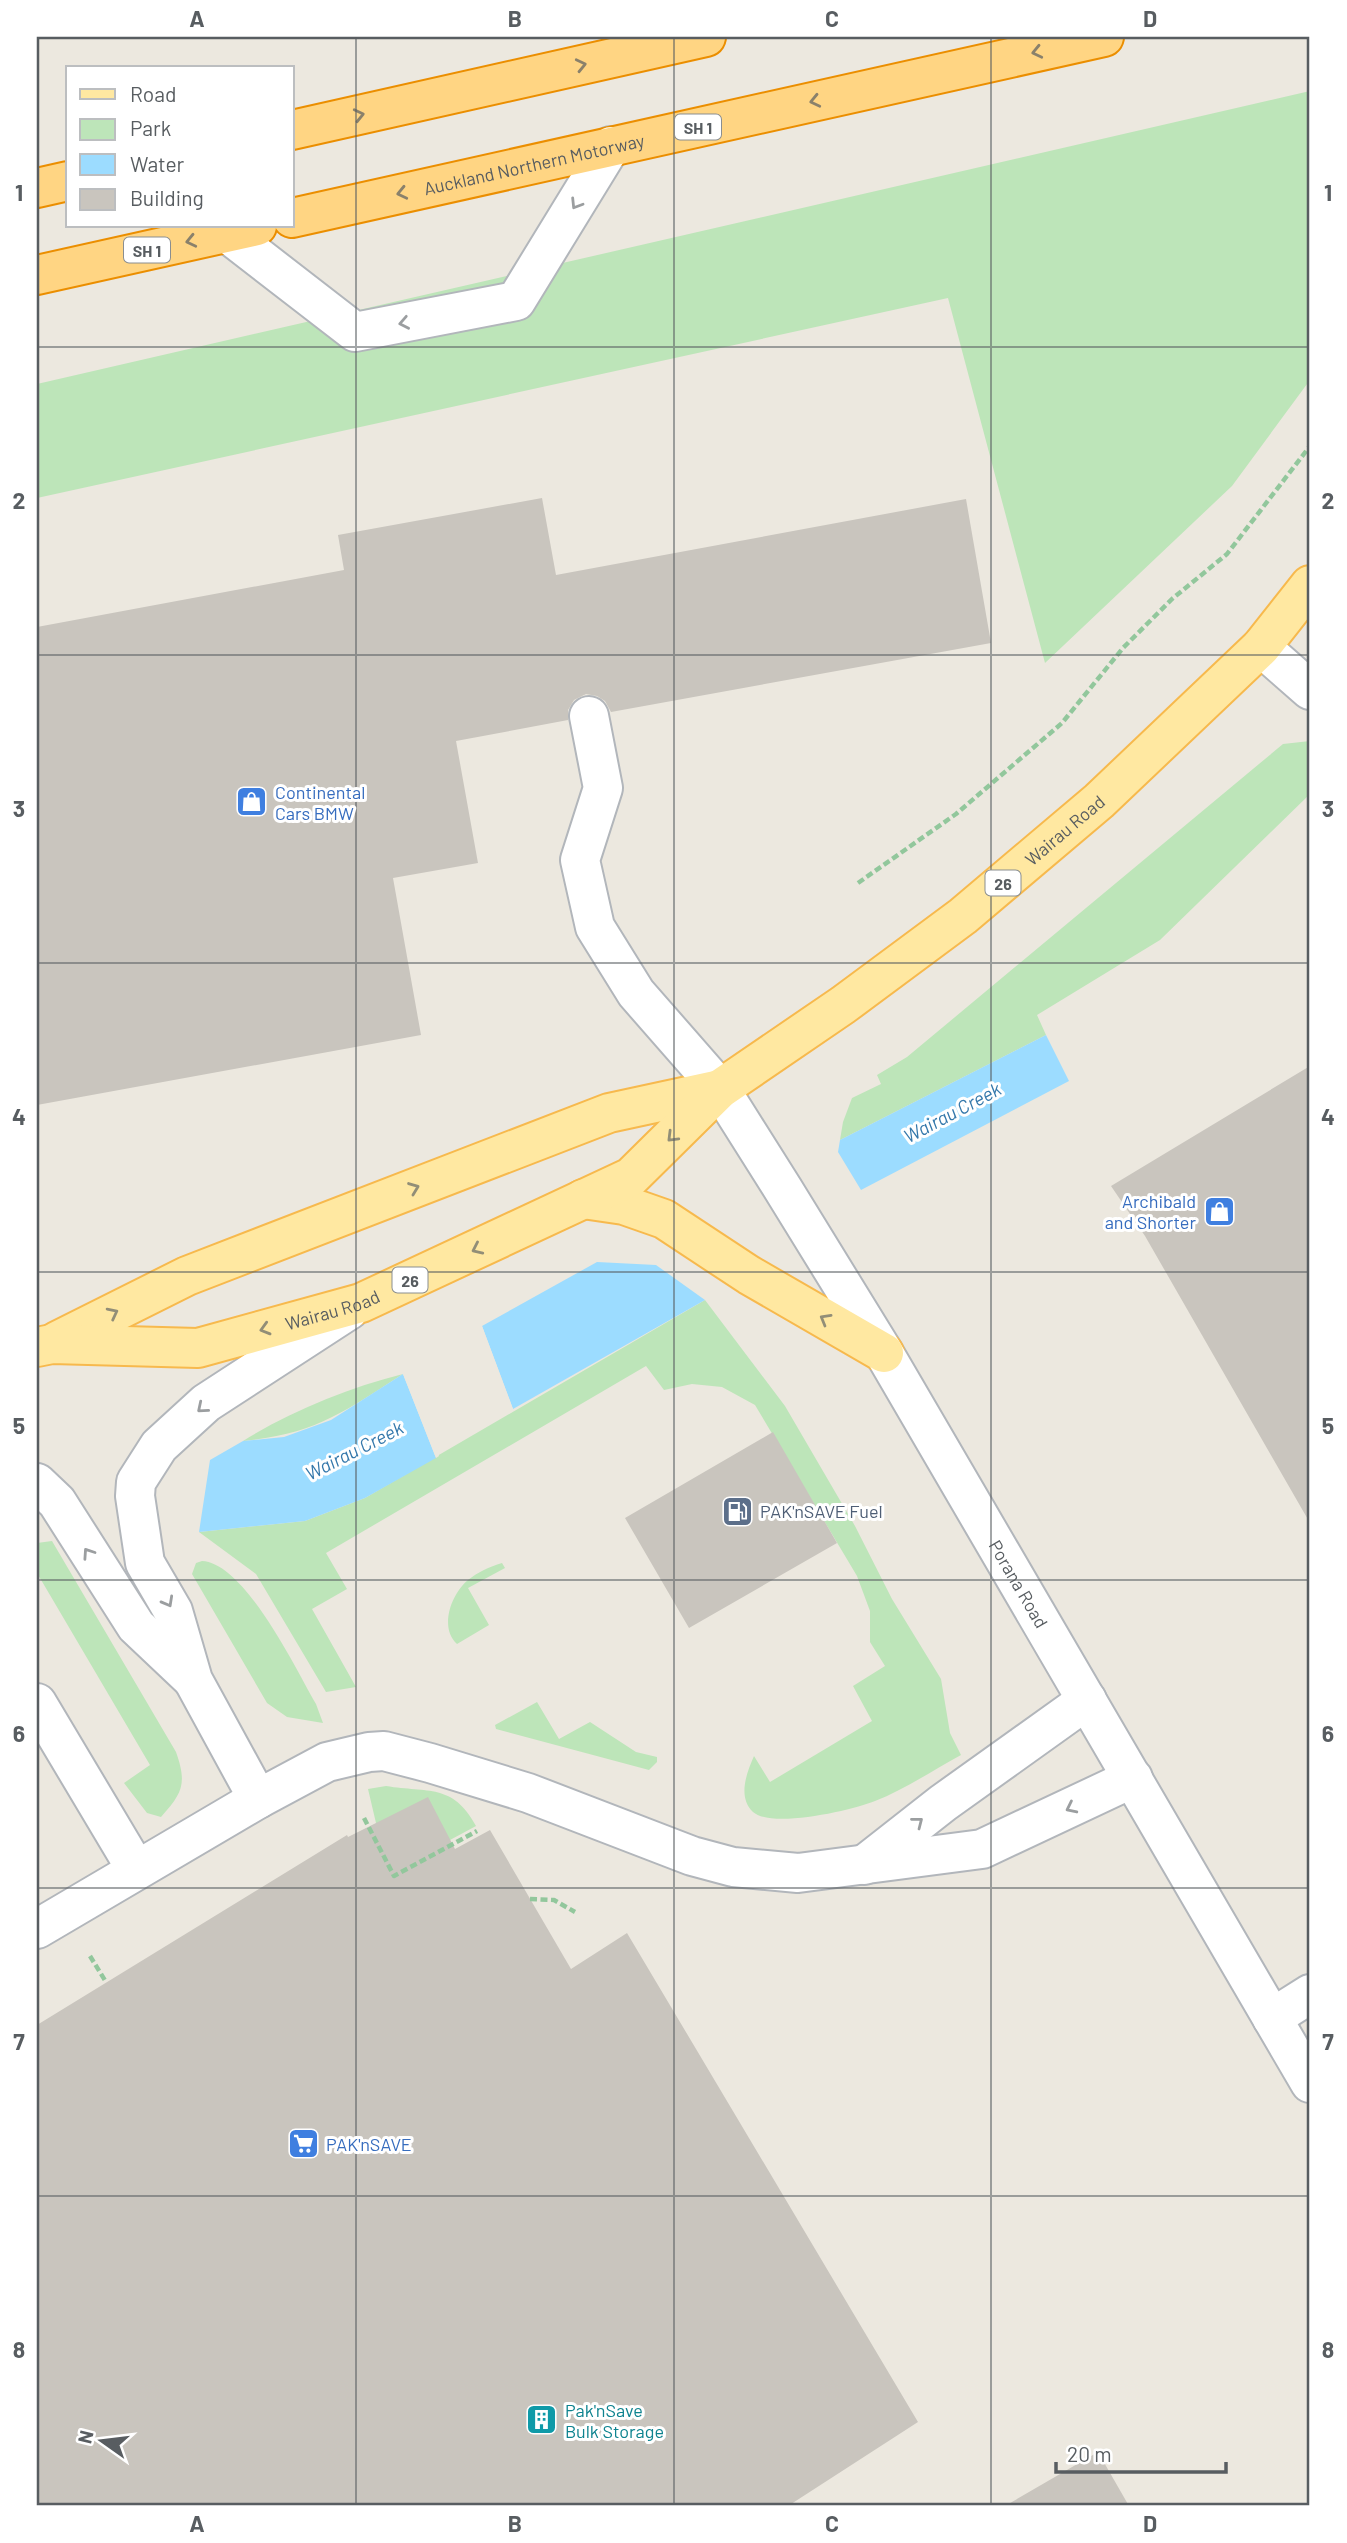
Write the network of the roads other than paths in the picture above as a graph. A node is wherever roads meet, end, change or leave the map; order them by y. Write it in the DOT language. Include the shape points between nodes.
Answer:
graph roads {
  1 [pos="706,37"];
  2 [pos="1104,37"];
  3 [pos="294,130"];
  4 [pos="611,146"];
  5 [pos="66,181"];
  6 [pos="37,188"];
  7 [pos="294,218"];
  8 [pos="242,229"];
  9 [pos="37,275"];
  10 [pos="1310,585"];
  11 [pos="1261,648"];
  12 [pos="1310,690"];
  13 [pos="589,716"];
  14 [pos="720,1089"];
  15 [pos="583,1199"];
  16 [pos="361,1303"];
  17 [pos="45,1345"];
  18 [pos="884,1353"];
  19 [pos="37,1483"];
  20 [pos="193,1680"];
  21 [pos="1087,1700"];
  22 [pos="37,1703"];
  23 [pos="1133,1778"];
  24 [pos="258,1798"];
  25 [pos="864,1865"];
  26 [pos="136,1869"];
  27 [pos="37,1929"];
  28 [pos="1310,1994"];
  29 [pos="1272,2018"];
  30 [pos="1310,2083"];
  3 -- 1 [label="highway, one-way"];
  2 -- 4 [label="highway, Auckland Northern Motorway / SH 1, one-way"];
  4 -- 7 [label="highway, Auckland Northern Motorway / SH 1, one-way"];
  4 -- 8 [label="street, one-way" via="516,301 355,332"];
  5 -- 6 [label="highway"];
  8 -- 9 [label="highway, SH 1, one-way"];
  10 -- 11 [label="main road, Wairau Road / 26"];
  11 -- 12 [label="street"];
  11 -- 14 [label="main road, Wairau Road / 26" via="1099,801 963,916"];
  13 -- 14 [label="street, Porana Road" via="603,788 580,860 595,927 636,993"];
  14 -- 15 [label="main road, Wairau Road / 26, one-way" via="631,1177"];
  17 -- 14 [label="main road, Wairau Road / 26, one-way" via="187,1276 609,1113"];
  14 -- 18 [label="street, Porana Road"];
  15 -- 16 [label="main road, Wairau Road / 26, one-way"];
  18 -- 15 [label="main road, one-way" via="749,1275 664,1219 624,1205"];
  16 -- 17 [label="main road, Wairau Road / 26, one-way" via="198,1348"];
  16 -- 20 [label="street, one-way" via="206,1403 159,1446 141,1470 135,1496 145,1563 173,1611"];
  18 -- 21 [label="street, Porana Road"];
  20 -- 19 [label="street, one-way" via="136,1626 57,1502"];
  20 -- 24 [label="street"];
  21 -- 23 [label="street, Porana Road"];
  25 -- 21 [label="street, one-way"];
  22 -- 26 [label="street"];
  23 -- 25 [label="street, one-way" via="982,1849"];
  23 -- 29 [label="street, Porana Road"];
  24 -- 25 [label="street" via="327,1762 384,1751 528,1793 692,1856 733,1867 798,1873"];
  24 -- 26 [label="street"];
  26 -- 27 [label="street"];
  28 -- 29 [label="street"];
  29 -- 30 [label="street, Porana Road"];
}
